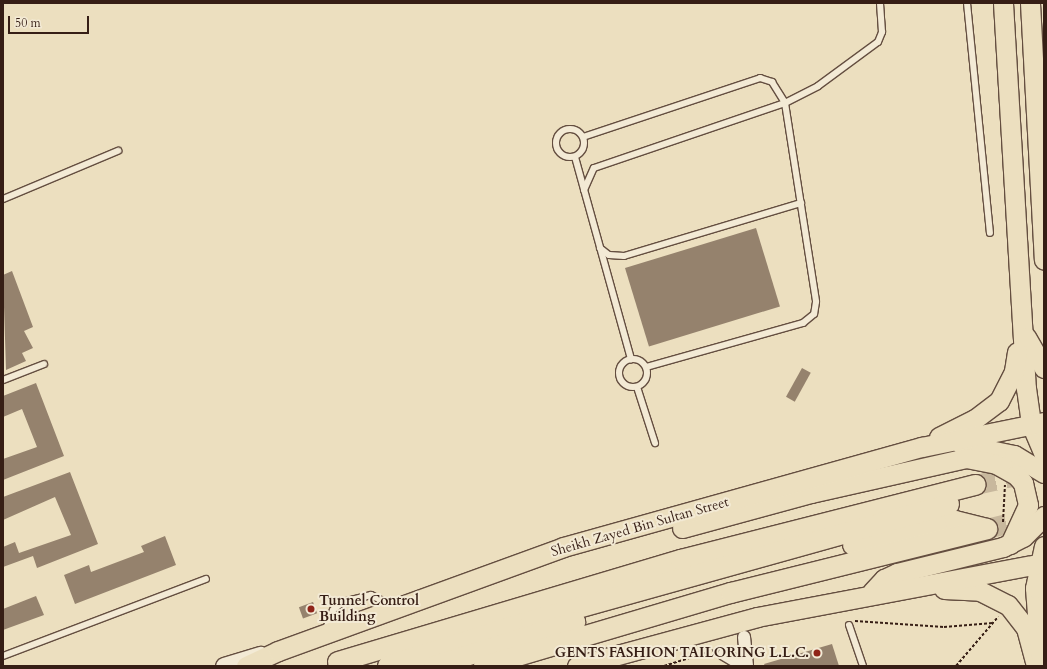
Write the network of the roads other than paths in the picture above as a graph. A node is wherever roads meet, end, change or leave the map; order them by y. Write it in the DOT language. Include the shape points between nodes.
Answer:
graph roads {
  1 [pos="880,3"];
  2 [pos="967,3"];
  3 [pos="1003,3"];
  4 [pos="1030,3"];
  5 [pos="785,103"];
  6 [pos="583,137"];
  7 [pos="118,151"];
  8 [pos="575,156"];
  9 [pos="584,190"];
  10 [pos="3,199"];
  11 [pos="801,203"];
  12 [pos="990,233"];
  13 [pos="600,248"];
  14 [pos="1044,260"];
  15 [pos="1021,327"];
  16 [pos="631,359"];
  17 [pos="44,364"];
  18 [pos="646,367"];
  19 [pos="1044,368"];
  20 [pos="3,380"];
  21 [pos="637,387"];
  22 [pos="1038,423"];
  23 [pos="655,443"];
  24 [pos="922,447"];
  25 [pos="1044,454"];
  26 [pos="1044,473"];
  27 [pos="1044,516"];
  28 [pos="619,532"];
  29 [pos="1000,534"];
  30 [pos="1044,546"];
  31 [pos="1041,564"];
  32 [pos="206,580"];
  33 [pos="919,584"];
  34 [pos="872,592"];
  35 [pos="1041,619"];
  36 [pos="850,625"];
  37 [pos="744,637"];
  38 [pos="278,651"];
  39 [pos="722,651"];
  40 [pos="3,656"];
  41 [pos="338,662"];
  42 [pos="224,666"];
  43 [pos="246,666"];
  44 [pos="388,666"];
  45 [pos="434,666"];
  46 [pos="484,666"];
  47 [pos="577,666"];
  48 [pos="746,666"];
  49 [pos="863,666"];
  50 [pos="1036,666"];
  51 [pos="1040,666"];
  1 -- 5 [label="lane" via="882,32 869,51 818,86"];
  2 -- 12 [label="lane"];
  3 -- 15 [label="main road"];
  4 -- 14 [label="main road"];
  5 -- 6 [label="lane" via="772,82 760,78"];
  5 -- 9 [label="lane" via="594,168"];
  5 -- 11 [label="lane"];
  6 -- 8 [label="lane" via="584,146"];
  6 -- 8 [label="lane" via="573,129 558,136 556,145 561,154"];
  7 -- 10 [label="lane"];
  8 -- 9 [label="lane"];
  9 -- 13 [label="lane"];
  11 -- 13 [label="lane" via="624,256 609,255"];
  11 -- 18 [label="lane" via="816,302 809,319"];
  13 -- 16 [label="lane"];
  15 -- 19 [label="main road"];
  15 -- 22 [label="main road"];
  15 -- 24 [label="main road" via="1014,371 999,402 975,419"];
  16 -- 18 [label="lane"];
  16 -- 21 [label="lane" via="623,363 619,375 624,384"];
  17 -- 20 [label="lane"];
  18 -- 21 [label="lane" via="645,381"];
  21 -- 23 [label="lane"];
  22 -- 24 [label="main road, Sheikh Zayed Bin Sultan Street"];
  22 -- 25 [label="main road"];
  24 -- 26 [label="main road" via="980,445 1014,455"];
  24 -- 28 [label="main road, Sheikh Zayed Bin Sultan Street"];
  27 -- 29 [label="main road" via="1023,537"];
  28 -- 29 [label="main road" via="671,531 811,493 966,458 996,464 1016,475 1023,483 1028,505"];
  28 -- 38 [label="main road, Sheikh Zayed Bin Sultan Street" via="563,547"];
  29 -- 34 [label="main road" via="897,573 884,579"];
  29 -- 45 [label="highway" via="955,521 665,594"];
  29 -- 46 [label="highway" via="731,593"];
  30 -- 31 [label="main road"];
  31 -- 33 [label="main road"];
  31 -- 35 [label="main road" via="1035,588"];
  32 -- 40 [label="lane"];
  33 -- 34 [label="main road"];
  33 -- 50 [label="main road" via="980,591 1000,599 1026,628"];
  34 -- 47 [label="main road" via="717,626"];
  35 -- 51 [label="main road"];
  36 -- 49 [label="lane"];
  37 -- 48 [label="street"];
  38 -- 42 [label="main road"];
  38 -- 43 [label="main road, Sheikh Zayed Bin Sultan Street"];
  39 -- 48 [label="street"];
  41 -- 44 [label="highway" via="681,560 976,484 964,496 946,506 539,619"];
}
